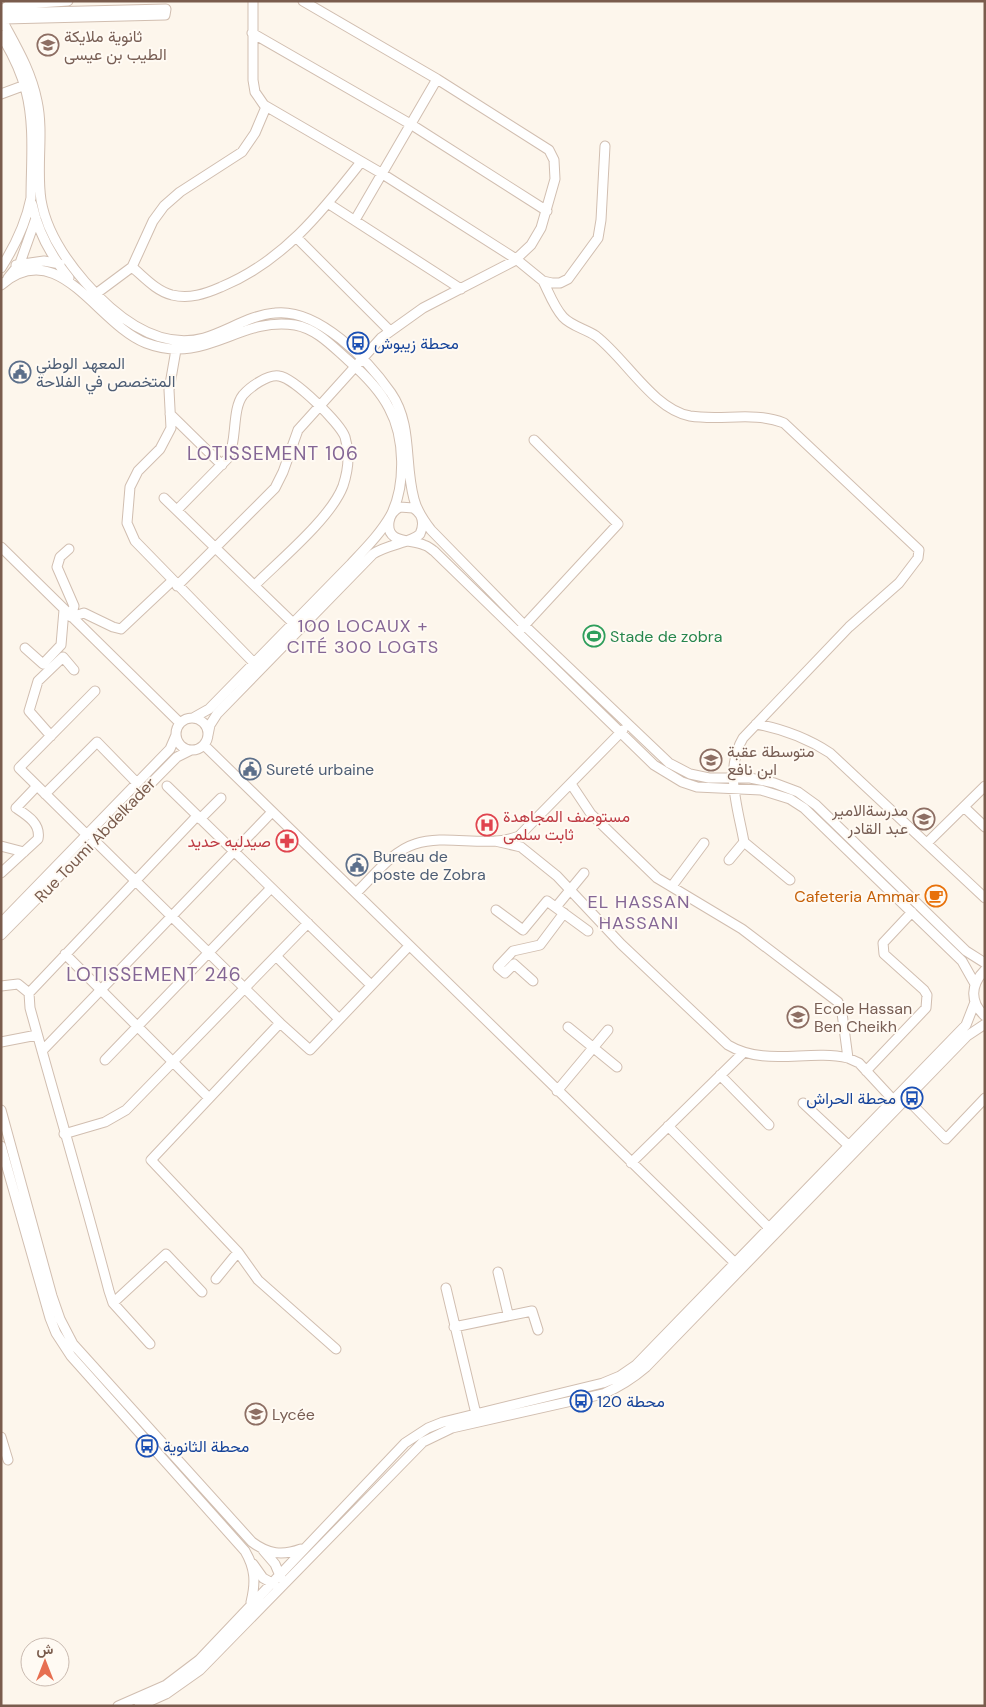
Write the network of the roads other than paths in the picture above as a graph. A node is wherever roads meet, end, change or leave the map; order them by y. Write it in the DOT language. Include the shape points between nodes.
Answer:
graph roads {
  1 [pos="68,1"];
  2 [pos="253,1"];
  3 [pos="303,1"];
  4 [pos="142,5"];
  5 [pos="3,16"];
  6 [pos="252,33"];
  7 [pos="1,35"];
  8 [pos="437,79"];
  9 [pos="29,83"];
  10 [pos="1,94"];
  11 [pos="266,106"];
  12 [pos="412,125"];
  13 [pos="606,146"];
  14 [pos="362,162"];
  15 [pos="381,173"];
  16 [pos="36,199"];
  17 [pos="329,204"];
  18 [pos="547,212"];
  19 [pos="36,218"];
  20 [pos="355,220"];
  21 [pos="297,238"];
  22 [pos="516,259"];
  23 [pos="56,262"];
  24 [pos="20,263"];
  25 [pos="132,267"];
  26 [pos="1,268"];
  27 [pos="1,272"];
  28 [pos="80,275"];
  29 [pos="543,281"];
  30 [pos="73,283"];
  31 [pos="2,284"];
  32 [pos="460,289"];
  33 [pos="92,296"];
  34 [pos="390,331"];
  35 [pos="178,339"];
  36 [pos="176,350"];
  37 [pos="361,359"];
  38 [pos="355,366"];
  39 [pos="319,406"];
  40 [pos="170,414"];
  41 [pos="534,440"];
  42 [pos="222,465"];
  43 [pos="164,498"];
  44 [pos="177,510"];
  45 [pos="391,514"];
  46 [pos="422,516"];
  47 [pos="404,541"];
  48 [pos="1,547"];
  49 [pos="217,548"];
  50 [pos="69,549"];
  51 [pos="175,584"];
  52 [pos="255,585"];
  53 [pos="64,610"];
  54 [pos="71,617"];
  55 [pos="293,623"];
  56 [pos="524,625"];
  57 [pos="518,633"];
  58 [pos="25,648"];
  59 [pos="254,663"];
  60 [pos="74,670"];
  61 [pos="95,691"];
  62 [pos="193,718"];
  63 [pos="180,724"];
  64 [pos="756,724"];
  65 [pos="628,726"];
  66 [pos="620,733"];
  67 [pos="176,735"];
  68 [pos="208,735"];
  69 [pos="51,736"];
  70 [pos="204,744"];
  71 [pos="191,750"];
  72 [pos="733,778"];
  73 [pos="138,783"];
  74 [pos="571,784"];
  75 [pos="37,786"];
  76 [pos="167,786"];
  77 [pos="985,786"];
  78 [pos="735,789"];
  79 [pos="45,794"];
  80 [pos="221,798"];
  81 [pos="964,807"];
  82 [pos="272,812"];
  83 [pos="199,817"];
  84 [pos="985,827"];
  85 [pos="527,830"];
  86 [pos="91,838"];
  87 [pos="495,841"];
  88 [pos="744,842"];
  89 [pos="704,843"];
  90 [pos="928,843"];
  91 [pos="1,846"];
  92 [pos="234,851"];
  93 [pos="525,851"];
  94 [pos="24,852"];
  95 [pos="729,860"];
  96 [pos="1,873"];
  97 [pos="584,873"];
  98 [pos="135,880"];
  99 [pos="790,880"];
  100 [pos="672,886"];
  101 [pos="271,888"];
  102 [pos="571,889"];
  103 [pos="356,894"];
  104 [pos="985,898"];
  105 [pos="496,910"];
  106 [pos="560,910"];
  107 [pos="912,912"];
  108 [pos="171,916"];
  109 [pos="1,923"];
  110 [pos="308,923"];
  111 [pos="588,931"];
  112 [pos="1,935"];
  113 [pos="409,946"];
  114 [pos="209,953"];
  115 [pos="65,954"];
  116 [pos="276,956"];
  117 [pos="985,964"];
  118 [pos="985,970"];
  119 [pos="533,981"];
  120 [pos="975,984"];
  121 [pos="371,985"];
  122 [pos="1,986"];
  123 [pos="245,988"];
  124 [pos="101,990"];
  125 [pos="29,993"];
  126 [pos="975,1002"];
  127 [pos="985,1016"];
  128 [pos="339,1018"];
  129 [pos="280,1023"];
  130 [pos="985,1024"];
  131 [pos="137,1026"];
  132 [pos="568,1027"];
  133 [pos="608,1030"];
  134 [pos="37,1035"];
  135 [pos="1,1042"];
  136 [pos="593,1048"];
  137 [pos="42,1051"];
  138 [pos="743,1052"];
  139 [pos="848,1058"];
  140 [pos="105,1060"];
  141 [pos="173,1062"];
  142 [pos="617,1067"];
  143 [pos="866,1071"];
  144 [pos="720,1075"];
  145 [pos="557,1091"];
  146 [pos="209,1098"];
  147 [pos="906,1098"];
  148 [pos="985,1098"];
  149 [pos="896,1102"];
  150 [pos="803,1103"];
  151 [pos="1,1110"];
  152 [pos="769,1125"];
  153 [pos="668,1126"];
  154 [pos="64,1134"];
  155 [pos="848,1145"];
  156 [pos="1,1146"];
  157 [pos="632,1163"];
  158 [pos="768,1227"];
  159 [pos="238,1252"];
  160 [pos="734,1262"];
  161 [pos="498,1272"];
  162 [pos="216,1278"];
  163 [pos="446,1288"];
  164 [pos="202,1292"];
  165 [pos="113,1303"];
  166 [pos="508,1314"];
  167 [pos="454,1327"];
  168 [pos="538,1330"];
  169 [pos="150,1344"];
  170 [pos="336,1349"];
  171 [pos="476,1414"];
  172 [pos="1,1437"];
  173 [pos="8,1460"];
  174 [pos="303,1548"];
  175 [pos="263,1550"];
  176 [pos="250,1560"];
  177 [pos="280,1573"];
  178 [pos="271,1582"];
  179 [pos="282,1587"];
  180 [pos="251,1604"];
  181 [pos="118,1706"];
  182 [pos="139,1706"];
  1 -- 5 [label="street" via="9,5"];
  2 -- 6 [label="street"];
  3 -- 8 [label="street"];
  4 -- 5 [label="street"];
  4 -- 5 [label="street" via="166,9 165,16"];
  5 -- 9 [label="street" via="27,65"];
  6 -- 11 [label="street" via="253,80 259,100"];
  6 -- 12 [label="street"];
  7 -- 9 [label="street"];
  8 -- 12 [label="street"];
  8 -- 18 [label="street" via="549,150 554,160 555,179"];
  9 -- 10 [label="street"];
  9 -- 16 [label="street" via="40,125"];
  11 -- 14 [label="street"];
  11 -- 25 [label="street" via="255,133 242,152 180,192 158,213"];
  12 -- 15 [label="street"];
  12 -- 18 [label="street"];
  13 -- 29 [label="street" via="598,238 568,279 560,283"];
  14 -- 15 [label="street"];
  14 -- 17 [label="street"];
  15 -- 20 [label="street"];
  15 -- 22 [label="street"];
  16 -- 19 [label="street"];
  16 -- 26 [label="street"];
  16 -- 28 [label="street" via="53,236"];
  17 -- 20 [label="street"];
  17 -- 21 [label="street"];
  18 -- 22 [label="street" via="531,246"];
  19 -- 23 [label="street"];
  19 -- 24 [label="street"];
  20 -- 32 [label="street"];
  21 -- 25 [label="street" via="260,268 193,297 170,295 159,290"];
  21 -- 34 [label="street"];
  22 -- 29 [label="street"];
  22 -- 32 [label="street"];
  23 -- 24 [label="street"];
  23 -- 28 [label="street"];
  23 -- 30 [label="street"];
  24 -- 27 [label="street"];
  24 -- 31 [label="street"];
  25 -- 33 [label="street"];
  28 -- 33 [label="street"];
  29 -- 64 [label="street" via="564,318 595,335 620,356 652,394 669,408 689,416 760,416 784,423 919,550 918,558 899,583 849,627"];
  30 -- 31 [label="street" via="40,270 26,271"];
  30 -- 33 [label="street"];
  32 -- 34 [label="street" via="423,308"];
  33 -- 35 [label="street" via="144,332"];
  33 -- 36 [label="street" via="117,326 155,346"];
  34 -- 37 [label="street"];
  35 -- 36 [label="street"];
  35 -- 37 [label="street" via="203,338 257,317 287,313 301,315 328,329"];
  36 -- 38 [label="street" via="191,350 262,326 281,324 309,329"];
  36 -- 40 [label="street" via="169,390"];
  37 -- 38 [label="street"];
  37 -- 46 [label="street" via="390,392 405,422 410,478 414,500"];
  38 -- 39 [label="street"];
  38 -- 45 [label="street" via="383,397 395,422 401,475"];
  39 -- 42 [label="street" via="290,380 279,376 253,386 240,400 233,448"];
  39 -- 49 [label="street" via="298,430 275,488"];
  39 -- 52 [label="street" via="345,439 348,461 342,487 317,522"];
  40 -- 42 [label="street"];
  40 -- 51 [label="street" via="168,436 133,478 126,523 135,541"];
  41 -- 56 [label="street" via="618,524"];
  42 -- 44 [label="street"];
  43 -- 44 [label="street"];
  44 -- 49 [label="street"];
  45 -- 46 [label="street" via="406,506"];
  45 -- 47 [label="street" via="390,531"];
  45 -- 55 [label="street" via="369,545"];
  46 -- 47 [label="street" via="420,534"];
  46 -- 56 [label="street" via="440,542"];
  47 -- 57 [label="street" via="424,545 434,551"];
  47 -- 68 [label="street" via="383,547 373,554 218,714"];
  48 -- 53 [label="street"];
  49 -- 51 [label="street"];
  49 -- 52 [label="street"];
  50 -- 54 [label="street" via="60,557 57,567 74,606"];
  51 -- 54 [label="street" via="121,629 84,613"];
  51 -- 59 [label="street"];
  52 -- 55 [label="street"];
  53 -- 54 [label="street"];
  53 -- 58 [label="street" via="61,645 43,664"];
  54 -- 63 [label="street"];
  55 -- 59 [label="street"];
  56 -- 57 [label="street"];
  56 -- 65 [label="street"];
  57 -- 66 [label="street"];
  59 -- 62 [label="street" via="209,710"];
  60 -- 69 [label="street" via="63,657 38,681 29,711"];
  61 -- 69 [label="street"];
  62 -- 63 [label="street"];
  62 -- 68 [label="street" via="205,724"];
  63 -- 67 [label="street"];
  64 -- 72 [label="street" via="737,748"];
  64 -- 90 [label="street" via="795,734 830,753"];
  65 -- 66 [label="street"];
  65 -- 72 [label="street" via="656,753 680,769 709,778"];
  66 -- 74 [label="street"];
  66 -- 78 [label="street" via="654,765 682,782 710,789"];
  67 -- 71 [label="street" via="181,746"];
  67 -- 73 [label="street, Rue Toumi Abdelkader" via="170,749"];
  68 -- 70 [label="street"];
  69 -- 75 [label="street" via="19,768"];
  70 -- 71 [label="street"];
  70 -- 82 [label="street"];
  71 -- 86 [label="street, Rue Toumi Abdelkader" via="177,757"];
  72 -- 78 [label="street"];
  72 -- 117 [label="street" via="768,781 786,786 806,798 966,951"];
  73 -- 79 [label="street" via="96,742"];
  73 -- 86 [label="street, Rue Toumi Abdelkader"];
  74 -- 85 [label="street"];
  74 -- 100 [label="street" via="606,830 643,867"];
  75 -- 79 [label="street"];
  75 -- 94 [label="street" via="16,808 32,818 39,833 38,839"];
  76 -- 83 [label="street"];
  77 -- 81 [label="street"];
  78 -- 88 [label="street"];
  78 -- 107 [label="street" via="775,793 804,808"];
  79 -- 86 [label="street"];
  80 -- 83 [label="street"];
  81 -- 84 [label="street"];
  81 -- 90 [label="street"];
  82 -- 92 [label="street"];
  82 -- 103 [label="street"];
  83 -- 92 [label="street"];
  83 -- 98 [label="street"];
  85 -- 87 [label="street" via="512,839"];
  85 -- 93 [label="street" via="523,840"];
  86 -- 98 [label="street"];
  86 -- 109 [label="street, Rue Toumi Abdelkader"];
  86 -- 112 [label="street, Rue Toumi Abdelkader"];
  87 -- 93 [label="street"];
  87 -- 103 [label="street" via="415,844 399,852"];
  88 -- 95 [label="street"];
  88 -- 99 [label="street"];
  89 -- 100 [label="street"];
  90 -- 104 [label="street"];
  91 -- 94 [label="street"];
  92 -- 101 [label="street"];
  92 -- 108 [label="street"];
  93 -- 102 [label="street"];
  94 -- 96 [label="street"];
  97 -- 102 [label="street"];
  98 -- 108 [label="street"];
  98 -- 115 [label="street"];
  100 -- 139 [label="street" via="742,928 838,1002"];
  101 -- 110 [label="street"];
  101 -- 114 [label="street"];
  102 -- 106 [label="street"];
  102 -- 138 [label="street" via="620,944 716,1036"];
  103 -- 113 [label="street"];
  105 -- 106 [label="street" via="523,930 547,901"];
  106 -- 111 [label="street"];
  106 -- 119 [label="street" via="540,945 513,950 498,967 505,973 514,964"];
  107 -- 120 [label="street" via="962,961"];
  107 -- 143 [label="street" via="883,943 882,949 924,990 926,1008"];
  108 -- 114 [label="street"];
  108 -- 124 [label="street"];
  110 -- 116 [label="street"];
  110 -- 121 [label="street"];
  113 -- 121 [label="street"];
  113 -- 145 [label="street"];
  114 -- 123 [label="street"];
  114 -- 131 [label="street"];
  115 -- 124 [label="street"];
  115 -- 125 [label="street"];
  116 -- 123 [label="street"];
  116 -- 128 [label="street"];
  118 -- 120 [label="street"];
  120 -- 126 [label="street"];
  121 -- 128 [label="street"];
  122 -- 125 [label="street" via="18,984"];
  123 -- 129 [label="street"];
  123 -- 141 [label="street"];
  124 -- 131 [label="street"];
  124 -- 137 [label="street"];
  125 -- 134 [label="street"];
  126 -- 127 [label="street"];
  126 -- 149 [label="street" via="966,1025"];
  128 -- 129 [label="street" via="310,1050"];
  129 -- 146 [label="street"];
  130 -- 147 [label="street" via="967,1036"];
  131 -- 140 [label="street"];
  131 -- 141 [label="street"];
  132 -- 136 [label="street"];
  133 -- 136 [label="street"];
  134 -- 135 [label="street"];
  134 -- 137 [label="street"];
  136 -- 142 [label="street"];
  136 -- 145 [label="street"];
  137 -- 154 [label="street"];
  138 -- 139 [label="street" via="761,1056"];
  138 -- 144 [label="street"];
  139 -- 143 [label="street"];
  141 -- 146 [label="street"];
  141 -- 154 [label="street" via="117,1117"];
  143 -- 149 [label="street"];
  144 -- 152 [label="street"];
  144 -- 153 [label="street"];
  145 -- 157 [label="street"];
  146 -- 159 [label="street" via="151,1160"];
  147 -- 148 [label="street" via="946,1139"];
  147 -- 149 [label="street"];
  149 -- 155 [label="street"];
  149 -- 179 [label="street" via="633,1378 603,1394 436,1434 411,1452"];
  150 -- 155 [label="street"];
  151 -- 175 [label="street" via="52,1296 66,1332 252,1542"];
  153 -- 157 [label="street"];
  153 -- 158 [label="street"];
  154 -- 165 [label="street" via="81,1182"];
  155 -- 158 [label="street"];
  156 -- 176 [label="street" via="44,1300 62,1344"];
  157 -- 160 [label="street"];
  158 -- 160 [label="street"];
  159 -- 162 [label="street"];
  159 -- 170 [label="street" via="258,1280"];
  160 -- 171 [label="street" via="636,1365 620,1376"];
  161 -- 166 [label="street"];
  163 -- 167 [label="street"];
  164 -- 165 [label="street" via="166,1254"];
  165 -- 169 [label="street"];
  166 -- 167 [label="street"];
  166 -- 168 [label="street" via="532,1311"];
  167 -- 171 [label="street"];
  171 -- 174 [label="street" via="428,1428 405,1443"];
  172 -- 173 [label="street"];
  174 -- 175 [label="street" via="284,1554"];
  174 -- 177 [label="street"];
  175 -- 177 [label="street"];
  176 -- 178 [label="street" via="263,1578"];
  176 -- 180 [label="street" via="255,1581"];
  177 -- 178 [label="street"];
  177 -- 179 [label="street"];
  178 -- 179 [label="street"];
  178 -- 180 [label="street"];
  179 -- 182 [label="street" via="186,1682"];
  180 -- 181 [label="street" via="181,1675"];
}
